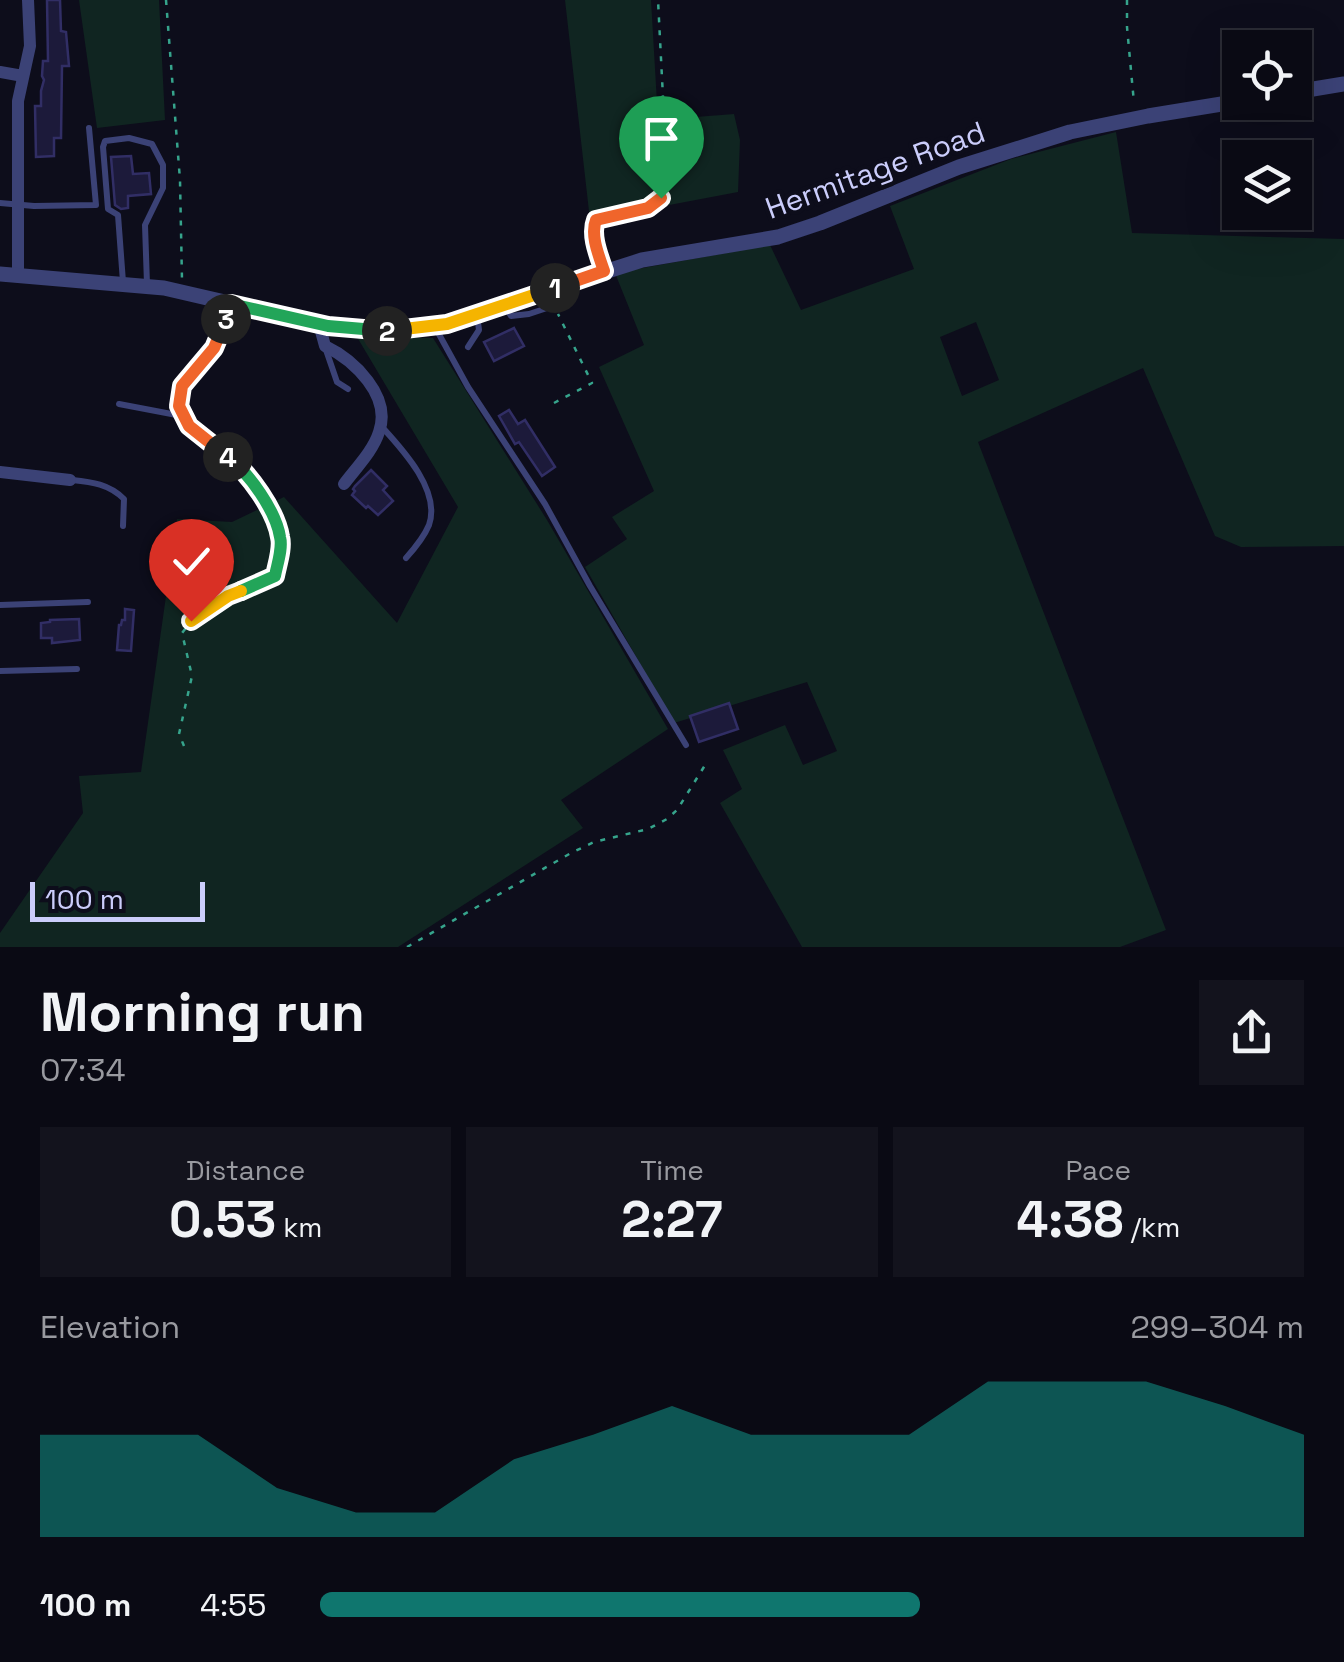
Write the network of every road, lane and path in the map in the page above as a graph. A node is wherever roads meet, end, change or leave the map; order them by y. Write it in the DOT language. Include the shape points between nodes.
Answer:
graph roads {
  1 [pos="28,0"];
  2 [pos="166,0"];
  3 [pos="658,0"];
  4 [pos="1127,0"];
  5 [pos="0,72"];
  6 [pos="23,76"];
  7 [pos="1344,84"];
  8 [pos="1312,89"];
  9 [pos="1222,104"];
  10 [pos="1136,118"];
  11 [pos="88,128"];
  12 [pos="0,204"];
  13 [pos="18,206"];
  14 [pos="604,271"];
  15 [pos="0,274"];
  16 [pos="18,276"];
  17 [pos="124,283"];
  18 [pos="146,286"];
  19 [pos="182,292"];
  20 [pos="231,304"];
  21 [pos="505,305"];
  22 [pos="550,307"];
  23 [pos="477,314"];
  24 [pos="318,324"];
  25 [pos="434,326"];
  26 [pos="325,346"];
  27 [pos="468,347"];
  28 [pos="348,389"];
  29 [pos="554,403"];
  30 [pos="119,404"];
  31 [pos="183,417"];
  32 [pos="381,426"];
  33 [pos="0,472"];
  34 [pos="70,480"];
  35 [pos="344,484"];
  36 [pos="258,491"];
  37 [pos="123,526"];
  38 [pos="406,558"];
  39 [pos="88,602"];
  40 [pos="0,604"];
  41 [pos="77,670"];
  42 [pos="0,672"];
  43 [pos="686,745"];
  44 [pos="184,746"];
  45 [pos="706,762"];
  46 [pos="408,947"];
  1 -- 6 [label="street" via="30,46"];
  2 -- 19 [label="path"];
  3 -- 14 [label="path" via="665,189 648,208 596,220"];
  4 -- 10 [label="path"];
  5 -- 6 [label="street"];
  6 -- 13 [label="street"];
  7 -- 8 [label="street"];
  9 -- 10 [label="street, Hermitage Road"];
  10 -- 14 [label="street, Hermitage Road" via="959,167 778,236"];
  11 -- 13 [label="lane" via="96,205"];
  12 -- 13 [label="lane"];
  13 -- 16 [label="street"];
  14 -- 21 [label="street, Hermitage Road"];
  15 -- 16 [label="street, Hermitage Road"];
  16 -- 17 [label="street, Hermitage Road"];
  17 -- 18 [label="street, Hermitage Road"];
  17 -- 18 [label="lane" via="118,215 108,209 102,148 105,140 129,138 152,144 163,165 163,188 145,225"];
  18 -- 19 [label="street, Hermitage Road"];
  19 -- 20 [label="street, Hermitage Road"];
  20 -- 24 [label="street, Hermitage Road"];
  20 -- 31 [label="street" via="214,348 182,386"];
  21 -- 22 [label="lane" via="511,316"];
  21 -- 23 [label="street, Hermitage Road"];
  22 -- 29 [label="path" via="592,383"];
  23 -- 25 [label="street, Hermitage Road"];
  23 -- 27 [label="lane" via="479,330"];
  24 -- 25 [label="street, Hermitage Road" via="388,332"];
  24 -- 26 [label="street"];
  25 -- 43 [label="lane"];
  26 -- 28 [label="lane" via="337,382"];
  26 -- 32 [label="street" via="375,392"];
  30 -- 31 [label="lane"];
  31 -- 36 [label="street" via="236,462"];
  32 -- 35 [label="street"];
  32 -- 38 [label="lane" via="403,450 432,504 430,522"];
  33 -- 34 [label="street"];
  34 -- 37 [label="lane" via="119,494"];
  36 -- 44 [label="path" via="281,539 275,576 228,596 182,634 192,676 179,734"];
  39 -- 40 [label="lane"];
  41 -- 42 [label="lane"];
  45 -- 46 [label="path" via="661,822 571,852"];
}
